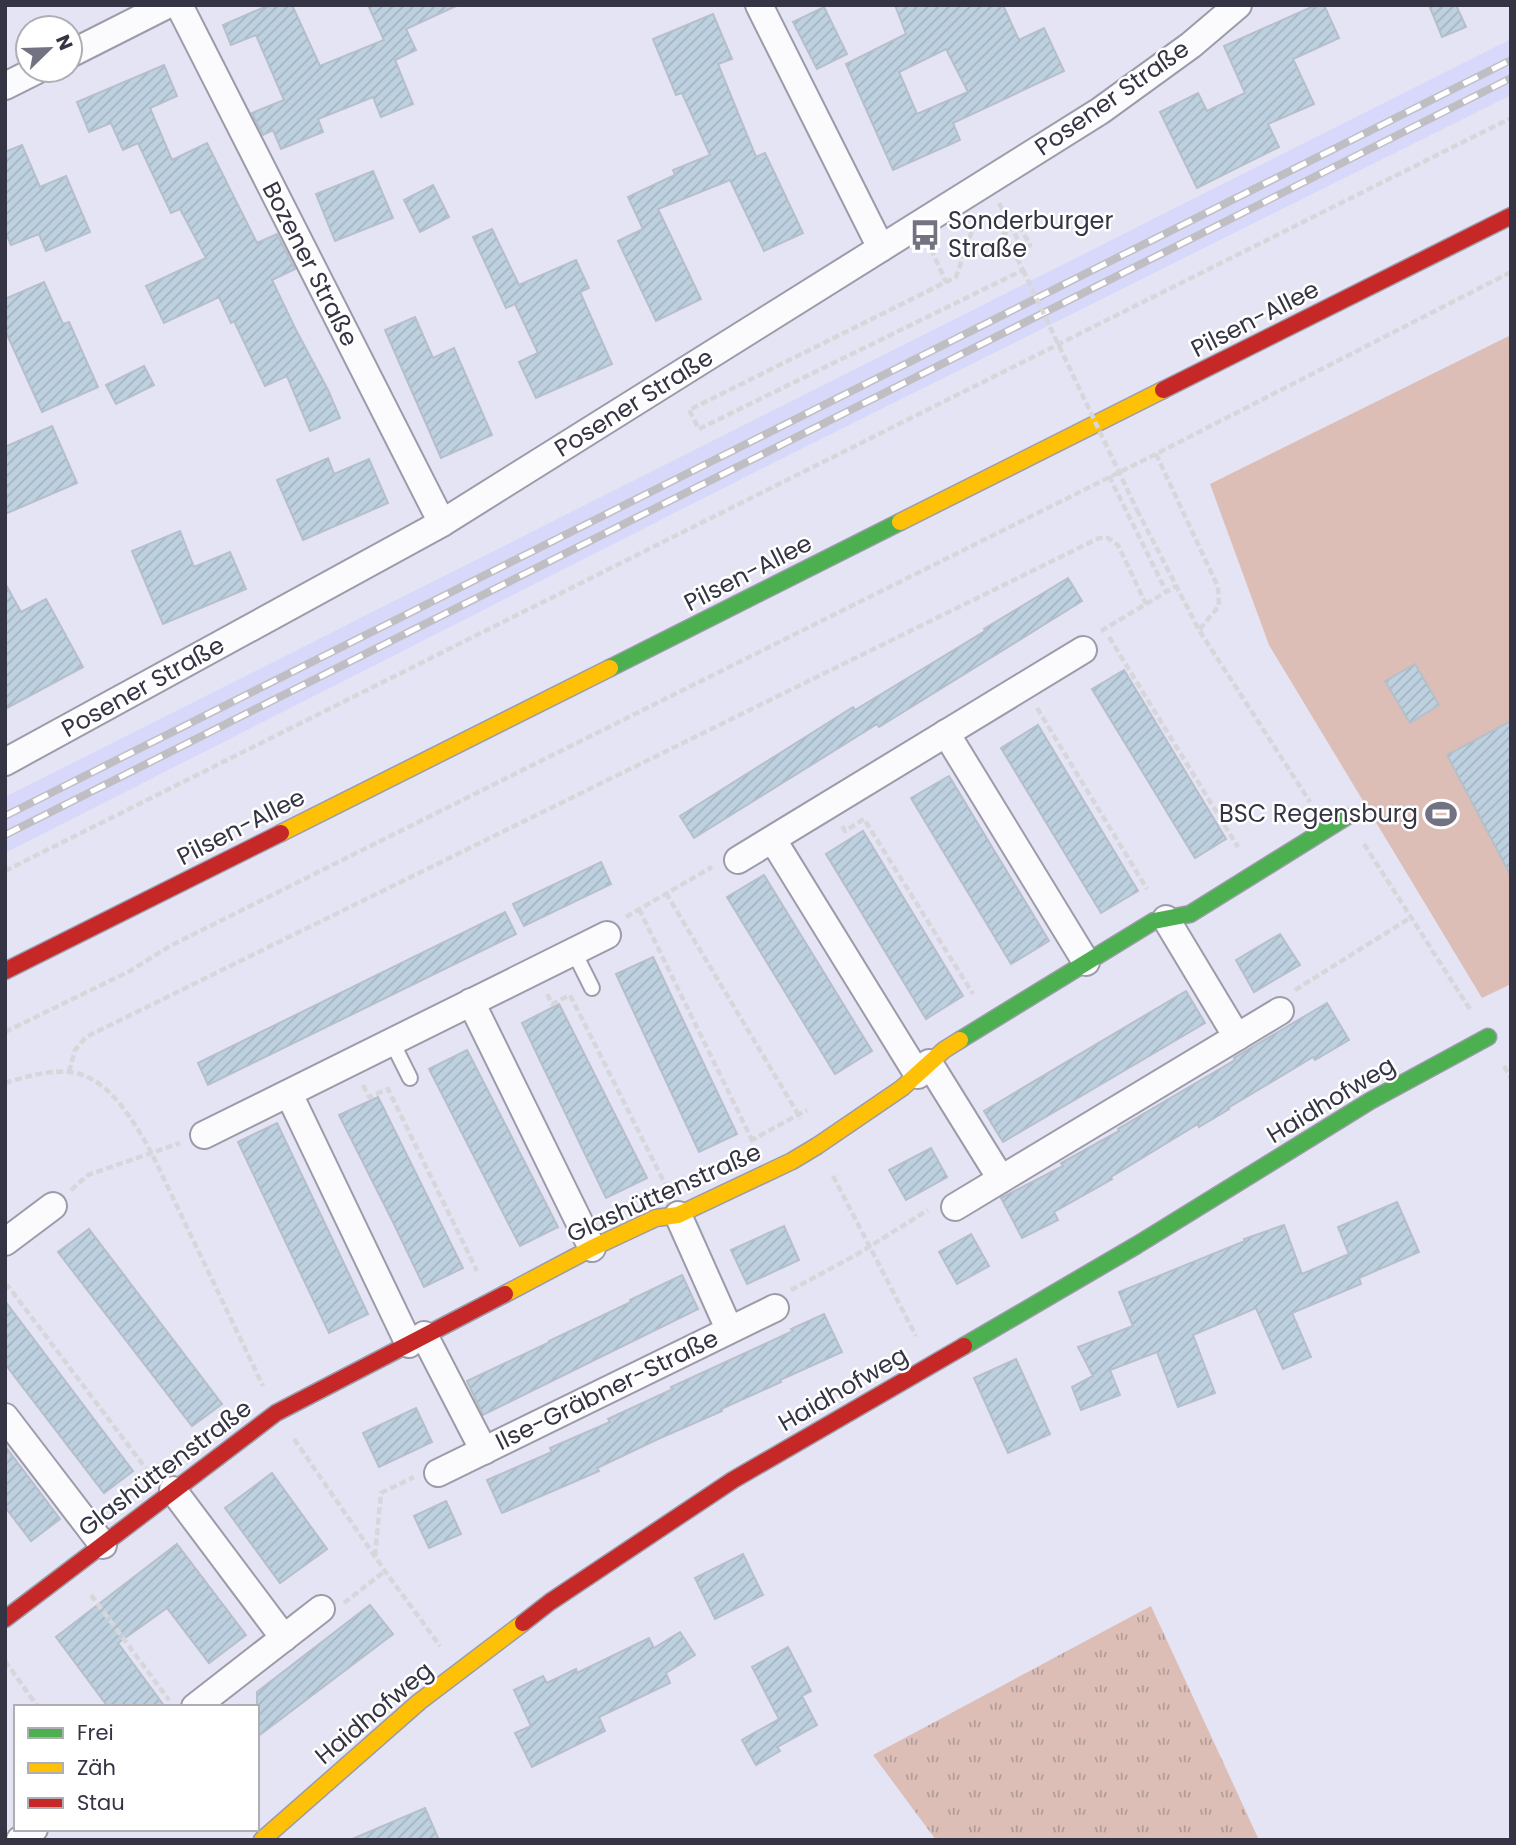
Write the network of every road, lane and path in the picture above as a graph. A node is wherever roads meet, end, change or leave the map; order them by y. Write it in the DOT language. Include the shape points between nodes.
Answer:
graph roads {
  1 [pos="167,5"];
  2 [pos="179,5"];
  3 [pos="759,5"];
  4 [pos="1238,5"];
  5 [pos="84,47"];
  6 [pos="1511,118"];
  7 [pos="988,181"];
  8 [pos="1511,216"];
  9 [pos="1010,224"];
  10 [pos="930,247"];
  11 [pos="881,248"];
  12 [pos="1023,270"];
  13 [pos="1511,272"];
  14 [pos="946,282"];
  15 [pos="1156,454"];
  16 [pos="1109,477"];
  17 [pos="442,523"];
  18 [pos="1176,586"];
  19 [pos="1166,591"];
  20 [pos="1146,604"];
  21 [pos="1104,629"];
  22 [pos="1199,630"];
  23 [pos="1083,650"];
  24 [pos="1024,686"];
  25 [pos="946,733"];
  26 [pos="5,762"];
  27 [pos="1346,817"];
  28 [pos="1327,829"];
  29 [pos="845,831"];
  30 [pos="773,840"];
  31 [pos="1240,849"];
  32 [pos="738,860"];
  33 [pos="5,871"];
  34 [pos="666,893"];
  35 [pos="639,909"];
  36 [pos="1410,918"];
  37 [pos="1166,919"];
  38 [pos="607,935"];
  39 [pos="574,952"];
  40 [pos="1086,962"];
  41 [pos="5,971"];
  42 [pos="536,971"];
  43 [pos="592,988"];
  44 [pos="471,1002"];
  45 [pos="1280,1012"];
  46 [pos="990,1021"];
  47 [pos="5,1032"];
  48 [pos="1237,1037"];
  49 [pos="1488,1037"];
  50 [pos="392,1042"];
  51 [pos="352,1063"];
  52 [pos="923,1069"];
  53 [pos="69,1072"];
  54 [pos="410,1077"];
  55 [pos="5,1083"];
  56 [pos="289,1094"];
  57 [pos="810,1108"];
  58 [pos="798,1115"];
  59 [pos="204,1135"];
  60 [pos="752,1140"];
  61 [pos="817,1146"];
  62 [pos="740,1147"];
  63 [pos="151,1152"];
  64 [pos="1001,1179"];
  65 [pos="53,1206"];
  66 [pos="955,1207"];
  67 [pos="678,1215"];
  68 [pos="5,1242"];
  69 [pos="869,1246"];
  70 [pos="592,1248"];
  71 [pos="5,1288"];
  72 [pos="491,1300"];
  73 [pos="775,1308"];
  74 [pos="729,1329"];
  75 [pos="416,1339"];
  76 [pos="930,1364"];
  77 [pos="5,1417"];
  78 [pos="484,1451"];
  79 [pos="438,1473"];
  80 [pos="170,1493"];
  81 [pos="103,1545"];
  82 [pos="375,1557"];
  83 [pos="385,1571"];
  84 [pos="86,1589"];
  85 [pos="321,1608"];
  86 [pos="5,1619"];
  87 [pos="284,1638"];
  88 [pos="5,1661"];
  89 [pos="37,1705"];
  90 [pos="173,1705"];
  91 [pos="198,1705"];
  92 [pos="262,1840"];
  1 -- 5 [label="street"];
  2 -- 17 [label="street, Bozener Straße"];
  3 -- 11 [label="street"];
  4 -- 7 [label="street, Posener Straße" via="1100,111"];
  6 -- 33 [label="path"];
  7 -- 11 [label="street, Posener Straße"];
  7 -- 14 [label="path" via="956,278"];
  8 -- 41 [label="street, Pilsen-Allee"];
  9 -- 12 [label="path, bridge" via="1016,236 1022,249 1030,245 1019,225 1004,233"];
  10 -- 14 [label="path"];
  11 -- 17 [label="street, Posener Straße"];
  12 -- 14 [label="path" via="699,429 689,410"];
  12 -- 18 [label="path, bridge"];
  13 -- 15 [label="path"];
  15 -- 16 [label="path"];
  15 -- 22 [label="path" via="1218,587 1219,606"];
  16 -- 19 [label="path"];
  16 -- 47 [label="path"];
  17 -- 26 [label="street, Posener Straße"];
  18 -- 19 [label="path"];
  18 -- 22 [label="path"];
  19 -- 20 [label="path"];
  20 -- 21 [label="path"];
  20 -- 53 [label="path" via="1118,545 1099,538 86,1037 75,1050"];
  21 -- 23 [label="path" via="1080,644"];
  21 -- 31 [label="path"];
  22 -- 28 [label="path"];
  23 -- 24 [label="street"];
  24 -- 25 [label="street"];
  24 -- 37 [label="path"];
  25 -- 30 [label="street"];
  25 -- 40 [label="street"];
  27 -- 28 [label="street, Glashüttenstraße"];
  27 -- 36 [label="path"];
  28 -- 37 [label="street, Glashüttenstraße" via="1190,914"];
  29 -- 46 [label="path" via="863,819"];
  30 -- 32 [label="street"];
  30 -- 52 [label="street"];
  32 -- 34 [label="path" via="728,858"];
  34 -- 35 [label="path"];
  34 -- 58 [label="path"];
  35 -- 38 [label="path" via="615,923"];
  35 -- 60 [label="path"];
  36 -- 45 [label="path" via="1275,1003"];
  36 -- 49 [label="path"];
  37 -- 40 [label="street, Glashüttenstraße" via="1154,921"];
  37 -- 48 [label="street"];
  38 -- 39 [label="street"];
  39 -- 42 [label="street"];
  39 -- 43 [label="lane"];
  40 -- 46 [label="street, Glashüttenstraße"];
  42 -- 44 [label="street"];
  42 -- 67 [label="path" via="552,1004 570,995"];
  44 -- 50 [label="street"];
  44 -- 70 [label="street"];
  45 -- 48 [label="street"];
  46 -- 52 [label="street, Glashüttenstraße"];
  48 -- 64 [label="street"];
  49 -- 76 [label="street, Haidhofweg" via="1370,1101 1137,1245"];
  50 -- 51 [label="street"];
  50 -- 54 [label="lane"];
  51 -- 56 [label="street"];
  51 -- 72 [label="path" via="369,1097 388,1089"];
  52 -- 61 [label="street, Glashüttenstraße"];
  52 -- 64 [label="street"];
  53 -- 55 [label="path" via="32,1074"];
  53 -- 63 [label="path" via="104,1087 132,1118"];
  56 -- 59 [label="street"];
  56 -- 75 [label="street, Ilse-Gräbner-Straße"];
  57 -- 58 [label="path"];
  58 -- 60 [label="path"];
  58 -- 61 [label="path"];
  59 -- 63 [label="path"];
  60 -- 62 [label="path"];
  61 -- 67 [label="street, Glashüttenstraße"];
  61 -- 69 [label="path"];
  63 -- 65 [label="path" via="88,1175"];
  64 -- 66 [label="street"];
  65 -- 68 [label="street"];
  66 -- 69 [label="path" via="949,1197"];
  67 -- 70 [label="street, Glashüttenstraße" via="656,1218"];
  67 -- 74 [label="street, Ilse-Gräbner-Straße"];
  69 -- 73 [label="path" via="771,1300"];
  69 -- 76 [label="path"];
  70 -- 72 [label="street, Glashüttenstraße"];
  71 -- 80 [label="path" via="8,1286"];
  72 -- 75 [label="street, Glashüttenstraße"];
  73 -- 74 [label="street, Ilse-Gräbner-Straße"];
  74 -- 78 [label="street, Ilse-Gräbner-Straße"];
  75 -- 78 [label="street, Ilse-Gräbner-Straße"];
  75 -- 80 [label="street, Glashüttenstraße" via="276,1413"];
  76 -- 92 [label="street, Haidhofweg" via="733,1480 551,1601 419,1702"];
  77 -- 81 [label="street"];
  78 -- 79 [label="street, Ilse-Gräbner-Straße"];
  79 -- 82 [label="path" via="426,1471 381,1493"];
  80 -- 81 [label="street, Glashüttenstraße"];
  80 -- 87 [label="street"];
  81 -- 86 [label="street, Glashüttenstraße"];
  83 -- 85 [label="path" via="327,1616"];
  84 -- 90 [label="path"];
  85 -- 87 [label="street"];
  87 -- 91 [label="street"];
  88 -- 89 [label="path"];
}
